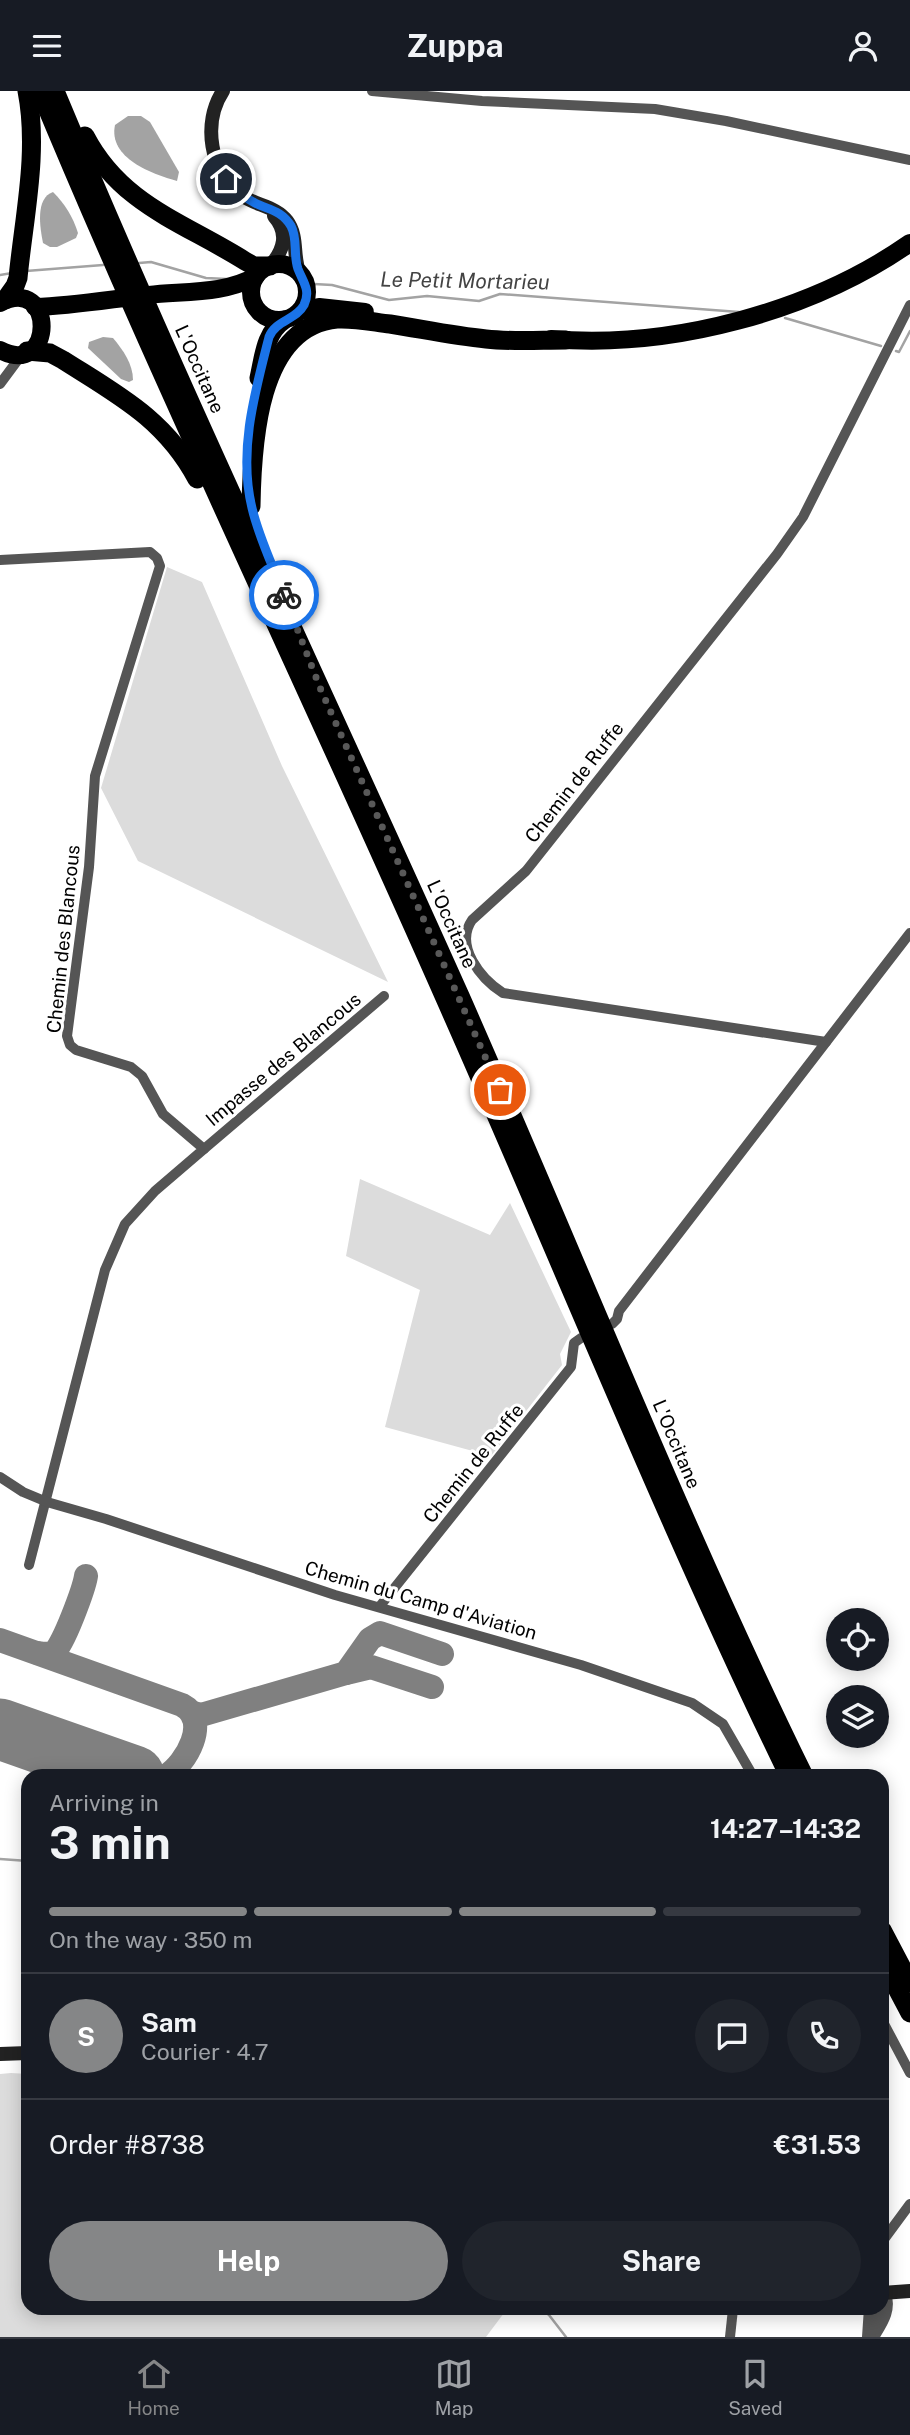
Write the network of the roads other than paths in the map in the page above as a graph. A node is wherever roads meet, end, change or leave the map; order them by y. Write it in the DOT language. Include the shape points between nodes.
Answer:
graph roads {
  1 [pos="27,91"];
  2 [pos="40,91"];
  3 [pos="55,91"];
  4 [pos="64,91"];
  5 [pos="223,91"];
  6 [pos="372,91"];
  7 [pos="910,160"];
  8 [pos="262,206"];
  9 [pos="908,247"];
  10 [pos="263,271"];
  11 [pos="303,278"];
  12 [pos="201,291"];
  13 [pos="103,300"];
  14 [pos="3,301"];
  15 [pos="910,305"];
  16 [pos="35,307"];
  17 [pos="256,307"];
  18 [pos="373,313"];
  19 [pos="292,315"];
  20 [pos="42,333"];
  21 [pos="566,340"];
  22 [pos="0,351"];
  23 [pos="25,352"];
  24 [pos="1,383"];
  25 [pos="251,506"];
  26 [pos="0,560"];
  27 [pos="294,667"];
  28 [pos="321,690"];
  29 [pos="910,933"];
  30 [pos="384,996"];
  31 [pos="826,1042"];
  32 [pos="204,1149"];
  33 [pos="612,1324"];
  34 [pos="581,1338"];
  35 [pos="0,1477"];
  36 [pos="47,1502"];
  37 [pos="29,1565"];
  38 [pos="380,1606"];
  39 [pos="749,1769"];
  40 [pos="786,1769"];
  41 [pos="801,1769"];
  42 [pos="889,1943"];
  43 [pos="889,1972"];
  44 [pos="910,1983"];
  45 [pos="910,2013"];
  46 [pos="889,2033"];
  47 [pos="21,2053"];
  48 [pos="0,2054"];
  49 [pos="910,2073"];
  50 [pos="910,2204"];
  51 [pos="889,2234"];
  52 [pos="889,2291"];
  53 [pos="910,2291"];
  54 [pos="732,2315"];
  55 [pos="871,2315"];
  56 [pos="885,2315"];
  57 [pos="730,2337"];
  58 [pos="871,2337"];
  1 -- 14 [label="highway" via="31,151 18,278"];
  2 -- 27 [label="highway, L'Occitane"];
  3 -- 28 [label="highway, L'Occitane"];
  4 -- 10 [label="highway" via="99,159 136,199"];
  5 -- 8 [label="main road" via="212,130 217,164 239,194"];
  6 -- 7 [label="street" via="655,109"];
  8 -- 10 [label="main road" via="279,222 283,233 281,251"];
  8 -- 11 [label="main road" via="275,209 292,228"];
  9 -- 21 [label="main road" via="826,289 743,319 646,337"];
  10 -- 11 [label="main road" via="286,265"];
  10 -- 12 [label="main road" via="243,283"];
  10 -- 17 [label="main road" via="251,292"];
  11 -- 18 [label="main road" via="325,297"];
  11 -- 19 [label="main road" via="306,302"];
  12 -- 13 [label="main road"];
  12 -- 17 [label="main road"];
  13 -- 16 [label="main road"];
  13 -- 20 [label="main road" via="68,313"];
  14 -- 16 [label="main road" via="21,299"];
  15 -- 31 [label="street, Chemin de Ruffe" via="803,517 526,871 472,920 466,937 480,973 503,993"];
  16 -- 20 [label="main road" via="41,314"];
  17 -- 19 [label="main road" via="268,318"];
  18 -- 19 [label="main road" via="319,307"];
  18 -- 21 [label="main road" via="458,329"];
  19 -- 25 [label="highway" via="275,326 269,337 251,415 247,482"];
  20 -- 23 [label="main road"];
  21 -- 25 [label="highway" via="488,340 339,319 302,332 286,346 271,373 252,458"];
  22 -- 23 [label="main road"];
  22 -- 24 [label="street" via="5,368"];
  23 -- 24 [label="street"];
  23 -- 27 [label="highway" via="50,353 64,361 135,407 172,440 197,478"];
  25 -- 28 [label="highway"];
  26 -- 32 [label="street, Chemin des Blancous" via="150,552 159,561 95,776 89,867 67,1036 76,1050 131,1067 142,1076 163,1114"];
  27 -- 40 [label="highway, L'Occitane" via="447,1002 708,1606"];
  28 -- 41 [label="highway, L'Occitane" via="465,1009 720,1600"];
  29 -- 31 [label="street"];
  30 -- 32 [label="street, Impasse des Blancous"];
  31 -- 33 [label="street"];
  32 -- 36 [label="street" via="125,1224 105,1270"];
  34 -- 38 [label="street, Chemin de Ruffe" via="574,1343 571,1367"];
  35 -- 36 [label="street, Chemin du Camp d'Aviation"];
  36 -- 37 [label="street"];
  36 -- 38 [label="street, Chemin du Camp d'Aviation"];
  38 -- 39 [label="street, Chemin du Camp d'Aviation" via="692,1703 723,1724"];
  42 -- 44 [label="highway"];
  43 -- 45 [label="highway"];
  46 -- 49 [label="street"];
  47 -- 48 [label="main road"];
  50 -- 51 [label="street"];
  52 -- 53 [label="main road"];
  54 -- 57 [label="street"];
  55 -- 58 [label="street"];
  56 -- 58 [label="street"];
}
